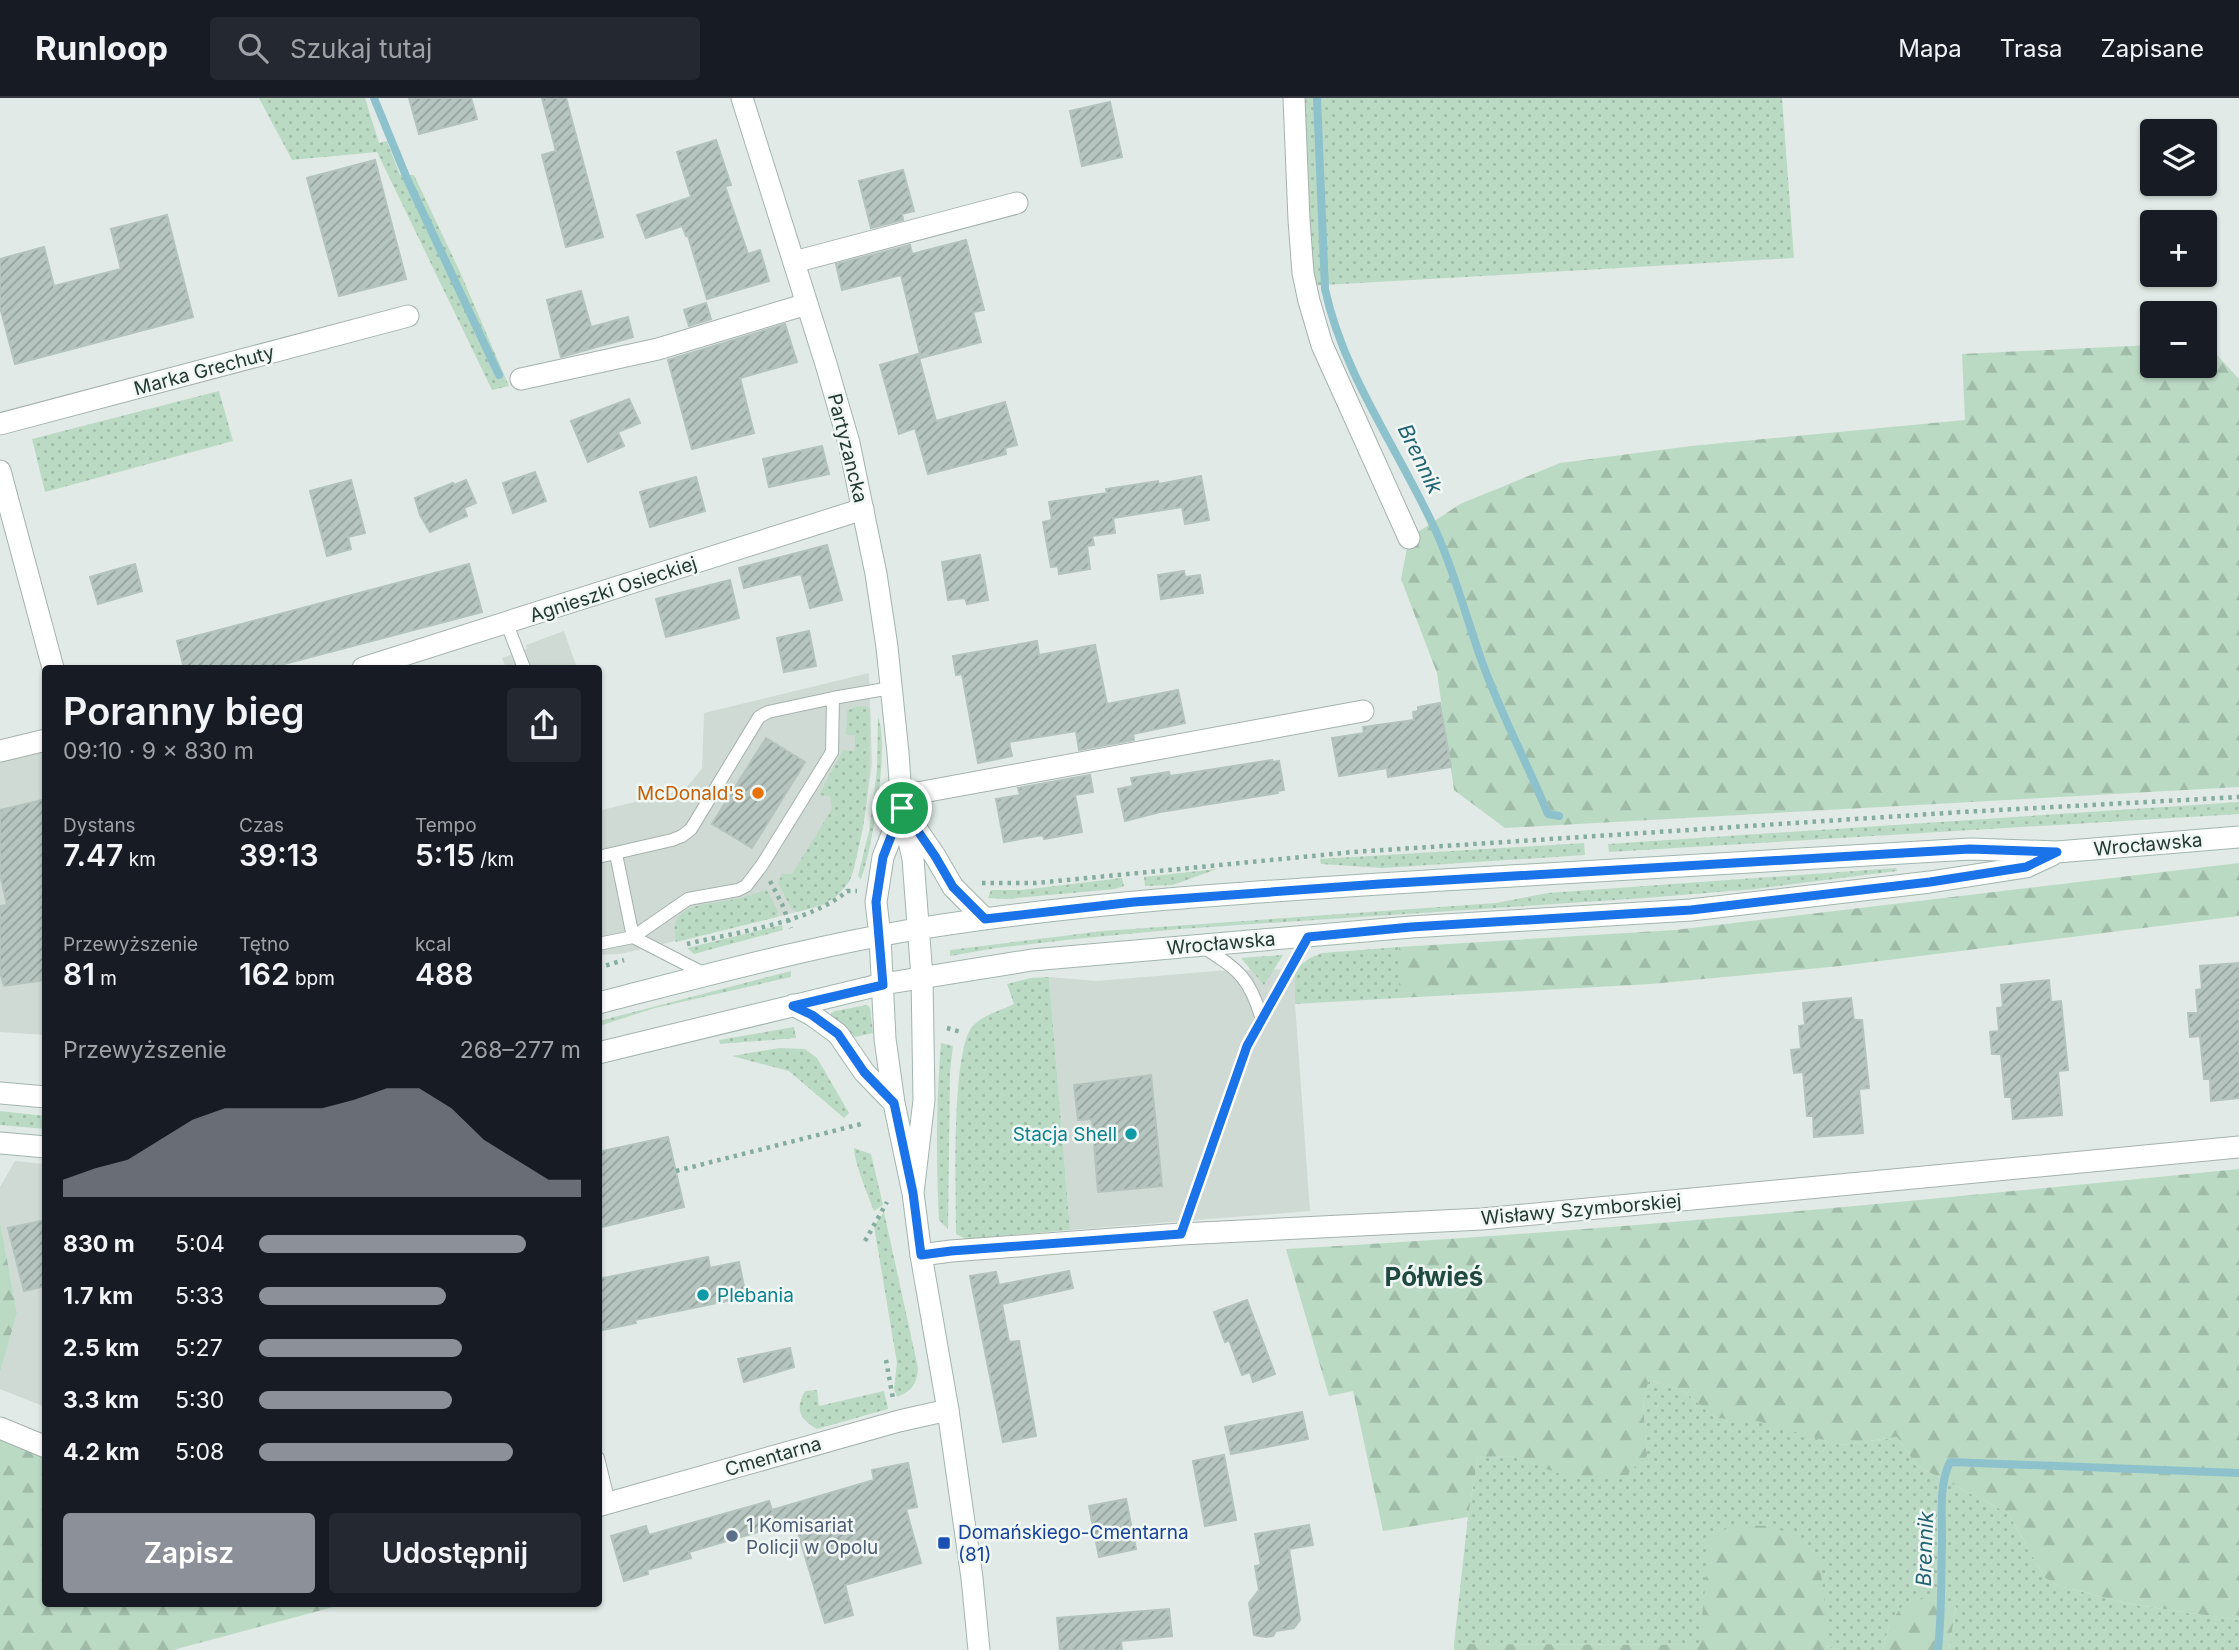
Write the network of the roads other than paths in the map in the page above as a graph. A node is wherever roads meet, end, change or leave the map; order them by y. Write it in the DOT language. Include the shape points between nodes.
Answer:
graph roads {
  1 [pos="742,98"];
  2 [pos="1294,98"];
  3 [pos="1017,203"];
  4 [pos="794,262"];
  5 [pos="807,304"];
  6 [pos="408,316"];
  7 [pos="521,379"];
  8 [pos="0,424"];
  9 [pos="0,471"];
  10 [pos="863,509"];
  11 [pos="1409,538"];
  12 [pos="507,624"];
  13 [pos="52,665"];
  14 [pos="373,665"];
  15 [pos="523,665"];
  16 [pos="891,688"];
  17 [pos="833,698"];
  18 [pos="1363,712"];
  19 [pos="42,741"];
  20 [pos="0,751"];
  21 [pos="902,802"];
  22 [pos="2239,836"];
  23 [pos="2057,852"];
  24 [pos="616,854"];
  25 [pos="602,857"];
  26 [pos="985,919"];
  27 [pos="918,929"];
  28 [pos="880,936"];
  29 [pos="633,937"];
  30 [pos="1308,937"];
  31 [pos="602,943"];
  32 [pos="1199,945"];
  33 [pos="708,975"];
  34 [pos="922,977"];
  35 [pos="883,985"];
  36 [pos="602,1002"];
  37 [pos="793,1006"];
  38 [pos="1262,1020"];
  39 [pos="602,1052"];
  40 [pos="0,1093"];
  41 [pos="42,1097"];
  42 [pos="894,1103"];
  43 [pos="42,1147"];
  44 [pos="2239,1147"];
  45 [pos="3,1148"];
  46 [pos="913,1193"];
  47 [pos="1181,1234"];
  48 [pos="921,1255"];
  49 [pos="948,1410"];
  50 [pos="0,1428"];
  51 [pos="42,1445"];
  52 [pos="604,1504"];
  53 [pos="979,1650"];
  1 -- 4 [label="main road, Partyzancka"];
  2 -- 11 [label="main road" via="1299,220 1309,301 1322,345"];
  3 -- 4 [label="main road"];
  4 -- 5 [label="main road, Partyzancka"];
  5 -- 7 [label="main road" via="658,349"];
  5 -- 10 [label="main road, Partyzancka" via="849,443"];
  6 -- 8 [label="main road, Marka Grechuty"];
  9 -- 13 [label="main road"];
  10 -- 12 [label="main road, Agnieszki Osieckiej"];
  10 -- 16 [label="main road, Partyzancka"];
  12 -- 14 [label="main road, Agnieszki Osieckiej"];
  12 -- 15 [label="lane"];
  16 -- 17 [label="lane"];
  16 -- 21 [label="main road, Partyzancka"];
  17 -- 24 [label="lane" via="763,714 691,829 672,840"];
  17 -- 29 [label="lane" via="832,752 762,865 742,888 688,899"];
  18 -- 21 [label="main road"];
  19 -- 20 [label="main road"];
  21 -- 26 [label="main road" via="953,887"];
  21 -- 27 [label="main road, Partyzancka" via="913,859"];
  21 -- 28 [label="main road, Partyzancka" via="883,857 876,902"];
  22 -- 23 [label="main road, Wrocławska"];
  23 -- 26 [label="main road, Wrocławska" via="1970,849 1406,882 1156,900"];
  23 -- 30 [label="main road, Wrocławska" via="2026,867 1704,908"];
  24 -- 25 [label="lane"];
  24 -- 29 [label="lane"];
  26 -- 27 [label="main road, Wrocławska"];
  27 -- 28 [label="main road, Wrocławska"];
  27 -- 34 [label="main road, Partyzancka"];
  28 -- 33 [label="main road, Wrocławska"];
  28 -- 35 [label="main road, Partyzancka"];
  29 -- 31 [label="lane"];
  29 -- 33 [label="lane"];
  30 -- 32 [label="main road, Wrocławska"];
  30 -- 38 [label="lane"];
  32 -- 34 [label="main road, Wrocławska" via="1032,960"];
  32 -- 38 [label="lane" via="1239,971"];
  33 -- 36 [label="main road, Wrocławska"];
  34 -- 35 [label="main road, Wrocławska"];
  34 -- 46 [label="main road, Partyzancka" via="923,1100"];
  35 -- 37 [label="main road, Wrocławska"];
  35 -- 42 [label="main road, Partyzancka"];
  37 -- 39 [label="main road, Wrocławska"];
  37 -- 42 [label="main road" via="838,1034 864,1072"];
  38 -- 47 [label="lane" via="1247,1046"];
  40 -- 41 [label="main road"];
  42 -- 46 [label="main road, Partyzancka"];
  43 -- 45 [label="main road"];
  44 -- 47 [label="main road, Wisławy Szymborskiej" via="1482,1219"];
  46 -- 48 [label="main road"];
  47 -- 48 [label="main road, Wisławy Szymborskiej"];
  48 -- 49 [label="main road"];
  49 -- 52 [label="main road, Cmentarna"];
  49 -- 53 [label="main road"];
  50 -- 51 [label="main road"];
}
